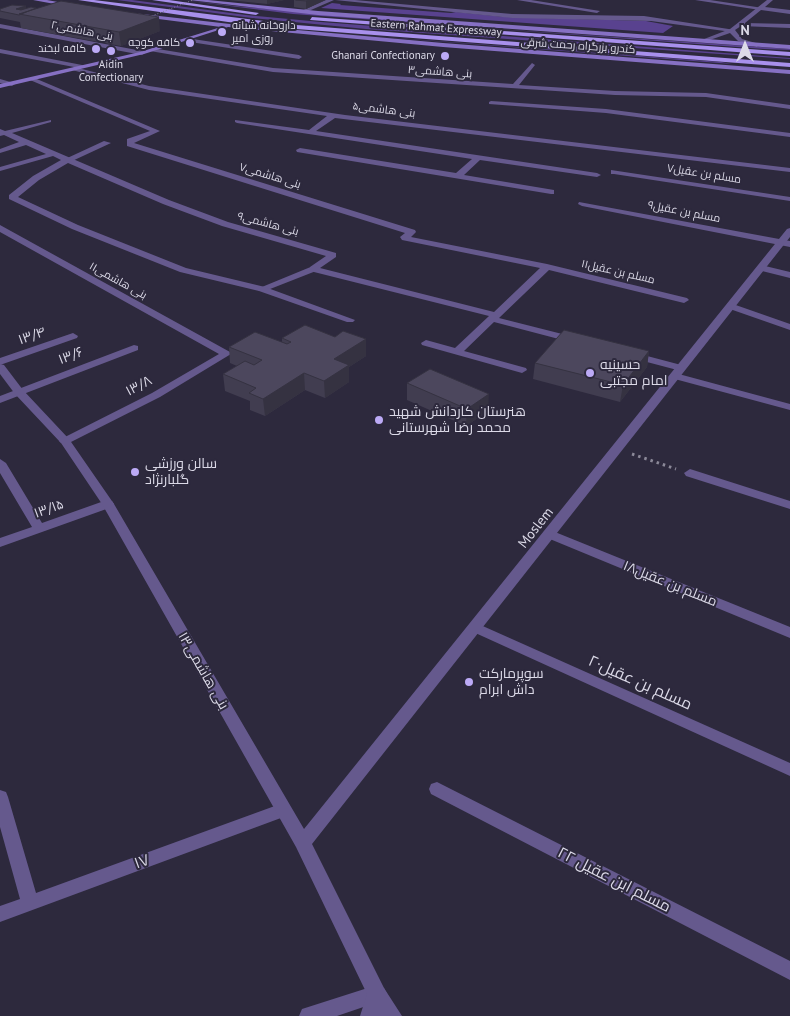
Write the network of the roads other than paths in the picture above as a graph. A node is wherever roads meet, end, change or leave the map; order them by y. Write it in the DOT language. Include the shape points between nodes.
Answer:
graph roads {
  1 [pos="36,0"];
  2 [pos="81,0"];
  3 [pos="155,0"];
  4 [pos="165,0"];
  5 [pos="192,0"];
  6 [pos="331,0"];
  7 [pos="338,0"];
  8 [pos="520,0"];
  9 [pos="562,0"];
  10 [pos="698,0"];
  11 [pos="770,0"];
  12 [pos="174,3"];
  13 [pos="553,5"];
  14 [pos="760,8"];
  15 [pos="302,12"];
  16 [pos="790,12"];
  17 [pos="171,18"];
  18 [pos="790,18"];
  19 [pos="651,19"];
  20 [pos="790,22"];
  21 [pos="739,24"];
  22 [pos="0,26"];
  23 [pos="230,26"];
  24 [pos="499,26"];
  25 [pos="790,26"];
  26 [pos="421,27"];
  27 [pos="732,30"];
  28 [pos="304,33"];
  29 [pos="385,35"];
  30 [pos="186,40"];
  31 [pos="702,41"];
  32 [pos="172,44"];
  33 [pos="757,45"];
  34 [pos="790,47"];
  35 [pos="152,50"];
  36 [pos="0,51"];
  37 [pos="142,53"];
  38 [pos="790,54"];
  39 [pos="299,57"];
  40 [pos="724,60"];
  41 [pos="338,65"];
  42 [pos="532,65"];
  43 [pos="790,65"];
  44 [pos="82,67"];
  45 [pos="316,67"];
  46 [pos="74,69"];
  47 [pos="760,70"];
  48 [pos="790,72"];
  49 [pos="309,73"];
  50 [pos="327,74"];
  51 [pos="32,79"];
  52 [pos="0,81"];
  53 [pos="12,84"];
  54 [pos="0,86"];
  55 [pos="514,87"];
  56 [pos="615,93"];
  57 [pos="491,103"];
  58 [pos="608,107"];
  59 [pos="790,107"];
  60 [pos="334,115"];
  61 [pos="49,121"];
  62 [pos="237,121"];
  63 [pos="310,132"];
  64 [pos="2,133"];
  65 [pos="790,135"];
  66 [pos="26,142"];
  67 [pos="107,142"];
  68 [pos="413,148"];
  69 [pos="300,150"];
  70 [pos="0,151"];
  71 [pos="53,154"];
  72 [pos="407,154"];
  73 [pos="478,157"];
  74 [pos="67,160"];
  75 [pos="400,160"];
  76 [pos="393,166"];
  77 [pos="0,170"];
  78 [pos="790,170"];
  79 [pos="614,172"];
  80 [pos="597,175"];
  81 [pos="458,176"];
  82 [pos="551,192"];
  83 [pos="790,198"];
  84 [pos="582,204"];
  85 [pos="0,228"];
  86 [pos="790,231"];
  87 [pos="786,243"];
  88 [pos="547,267"];
  89 [pos="761,268"];
  90 [pos="314,269"];
  91 [pos="790,275"];
  92 [pos="262,289"];
  93 [pos="684,300"];
  94 [pos="730,306"];
  95 [pos="494,317"];
  96 [pos="350,320"];
  97 [pos="790,327"];
  98 [pos="73,336"];
  99 [pos="426,343"];
  100 [pos="587,344"];
  101 [pos="134,348"];
  102 [pos="457,352"];
  103 [pos="625,353"];
  104 [pos="226,354"];
  105 [pos="0,362"];
  106 [pos="0,366"];
  107 [pos="522,370"];
  108 [pos="678,372"];
  109 [pos="19,392"];
  110 [pos="0,400"];
  111 [pos="790,406"];
  112 [pos="65,441"];
  113 [pos="0,463"];
  114 [pos="690,473"];
  115 [pos="108,504"];
  116 [pos="790,505"];
  117 [pos="39,529"];
  118 [pos="550,534"];
  119 [pos="0,542"];
  120 [pos="476,628"];
  121 [pos="790,633"];
  122 [pos="790,770"];
  123 [pos="437,790"];
  124 [pos="0,796"];
  125 [pos="284,810"];
  126 [pos="303,843"];
  127 [pos="30,903"];
  128 [pos="0,914"];
  129 [pos="790,971"];
  130 [pos="377,994"];
  131 [pos="309,1016"];
  132 [pos="370,1016"];
  133 [pos="392,1016"];
  1 -- 17 [label="main road, کندرو بزرگراه رحمت شرقی"];
  2 -- 29 [label="highway, Eastern Rahmat Expressway" via="228,20"];
  3 -- 12 [label="highway, Eastern Rahmat Expressway"];
  4 -- 12 [label="highway"];
  5 -- 15 [label="main road, کندرو بزرگراه رحمت شرقی"];
  6 -- 15 [label="street"];
  7 -- 19 [label="street" via="512,16"];
  8 -- 13 [label="street"];
  9 -- 13 [label="street"];
  10 -- 14 [label="street"];
  11 -- 14 [label="street"];
  12 -- 26 [label="highway, Eastern Rahmat Expressway" via="297,18"];
  13 -- 19 [label="street"];
  14 -- 16 [label="street"];
  14 -- 21 [label="street"];
  15 -- 24 [label="main road, کندرو بزرگراه رحمت شرقی"];
  17 -- 23 [label="main road, کندرو بزرگراه رحمت شرقی"];
  17 -- 32 [label="main road" via="182,28"];
  18 -- 20 [label="street" via="786,20"];
  19 -- 27 [label="street"];
  21 -- 25 [label="street"];
  21 -- 27 [label="street"];
  22 -- 37 [label="street, ۲بنی هاشمی"];
  23 -- 28 [label="main road, کندرو بزرگراه رحمت شرقی"];
  23 -- 30 [label="main road"];
  24 -- 26 [label="highway"];
  24 -- 31 [label="main road, کندرو بزرگراه رحمت شرقی"];
  26 -- 38 [label="highway, Eastern Rahmat Expressway"];
  27 -- 31 [label="street"];
  27 -- 33 [label="street" via="740,40"];
  28 -- 29 [label="highway"];
  28 -- 47 [label="main road, کندرو بزرگراه رحمت شرقی"];
  29 -- 40 [label="highway, Eastern Rahmat Expressway"];
  30 -- 32 [label="main road"];
  30 -- 39 [label="street"];
  31 -- 33 [label="main road, کندرو بزرگراه رحمت شرقی"];
  32 -- 35 [label="main road"];
  33 -- 34 [label="main road, کندرو بزرگراه رحمت شرقی"];
  35 -- 37 [label="main road"];
  35 -- 49 [label="street, بنی هاشمی۳"];
  36 -- 44 [label="street"];
  37 -- 44 [label="main road"];
  40 -- 43 [label="highway, Eastern Rahmat Expressway"];
  40 -- 47 [label="highway"];
  41 -- 50 [label="street"];
  42 -- 55 [label="street"];
  44 -- 46 [label="main road"];
  45 -- 49 [label="street"];
  46 -- 51 [label="main road"];
  46 -- 60 [label="street, بنی هاشمی۵" via="149,88"];
  47 -- 48 [label="main road, کندرو بزرگراه رحمت شرقی"];
  49 -- 50 [label="street, بنی هاشمی۳"];
  50 -- 55 [label="street, بنی هاشمی۳"];
  51 -- 53 [label="main road"];
  51 -- 88 [label="street, بنی هاشمی۷" via="156,131 130,141 130,144 412,232 404,238"];
  52 -- 53 [label="street"];
  53 -- 54 [label="main road"];
  55 -- 56 [label="street, بنی هاشمی۳"];
  56 -- 58 [label="street"];
  56 -- 59 [label="street, بنی هاشمی۳" via="706,95"];
  57 -- 65 [label="street" via="606,111"];
  60 -- 63 [label="street"];
  60 -- 78 [label="street, بنی هاشمی۵"];
  61 -- 64 [label="street"];
  62 -- 63 [label="street"];
  63 -- 68 [label="street"];
  64 -- 66 [label="street, بنی هاشمی۹"];
  66 -- 70 [label="street"];
  66 -- 71 [label="street, بنی هاشمی۹"];
  67 -- 74 [label="street"];
  68 -- 72 [label="street"];
  68 -- 73 [label="street"];
  69 -- 76 [label="street"];
  71 -- 74 [label="street, بنی هاشمی۹"];
  71 -- 77 [label="street"];
  73 -- 80 [label="street"];
  73 -- 81 [label="street"];
  74 -- 90 [label="street, بنی هاشمی۹" via="225,224 333,255"];
  74 -- 92 [label="street" via="12,197 75,227 183,270"];
  75 -- 76 [label="street"];
  76 -- 81 [label="street"];
  79 -- 83 [label="street, مسلم بن عقیل۷"];
  81 -- 82 [label="street"];
  84 -- 87 [label="street, مسلم بن عقیل۹"];
  85 -- 104 [label="street, بنی هاشمی۱۱"];
  86 -- 87 [label="street, Moslem"];
  87 -- 89 [label="street, Moslem"];
  88 -- 93 [label="street, مسلم بن عقیل۱۱"];
  88 -- 95 [label="street"];
  89 -- 91 [label="street"];
  89 -- 94 [label="street, Moslem"];
  90 -- 92 [label="street"];
  90 -- 95 [label="street"];
  92 -- 96 [label="street"];
  94 -- 97 [label="street"];
  94 -- 108 [label="street, Moslem"];
  95 -- 100 [label="street"];
  95 -- 102 [label="street"];
  98 -- 105 [label="street, ۱۳/۴"];
  99 -- 102 [label="street"];
  101 -- 109 [label="street, ۱۳/۶"];
  102 -- 107 [label="street"];
  103 -- 108 [label="street"];
  104 -- 112 [label="street, ۱۳/۸"];
  106 -- 109 [label="street, بنی هاشمی۱۳"];
  108 -- 111 [label="street"];
  108 -- 118 [label="street, Moslem"];
  109 -- 110 [label="street, ۱۳/۶"];
  109 -- 112 [label="street, بنی هاشمی۱۳"];
  112 -- 115 [label="street, بنی هاشمی۱۳"];
  113 -- 117 [label="street"];
  114 -- 116 [label="street"];
  115 -- 117 [label="street, ۱۳/۱۵"];
  115 -- 125 [label="street, بنی هاشمی۱۳"];
  117 -- 119 [label="street, ۱۳/۱۵"];
  118 -- 120 [label="street, Moslem"];
  118 -- 121 [label="street, مسلم بن عقیل۱۸"];
  120 -- 122 [label="street, مسلم بن عقیل۲۰"];
  120 -- 126 [label="street, Moslem"];
  123 -- 129 [label="street, مسلم ابن عقیل ۲۲"];
  124 -- 127 [label="street"];
  125 -- 126 [label="street, بنی هاشمی۱۳"];
  125 -- 127 [label="street, ۱۷"];
  126 -- 130 [label="street, بنی هاشمی۱۳"];
  127 -- 128 [label="street, ۱۷"];
  130 -- 131 [label="street"];
  130 -- 132 [label="street"];
  130 -- 133 [label="street, بنی هاشمی۱۳"];
}
